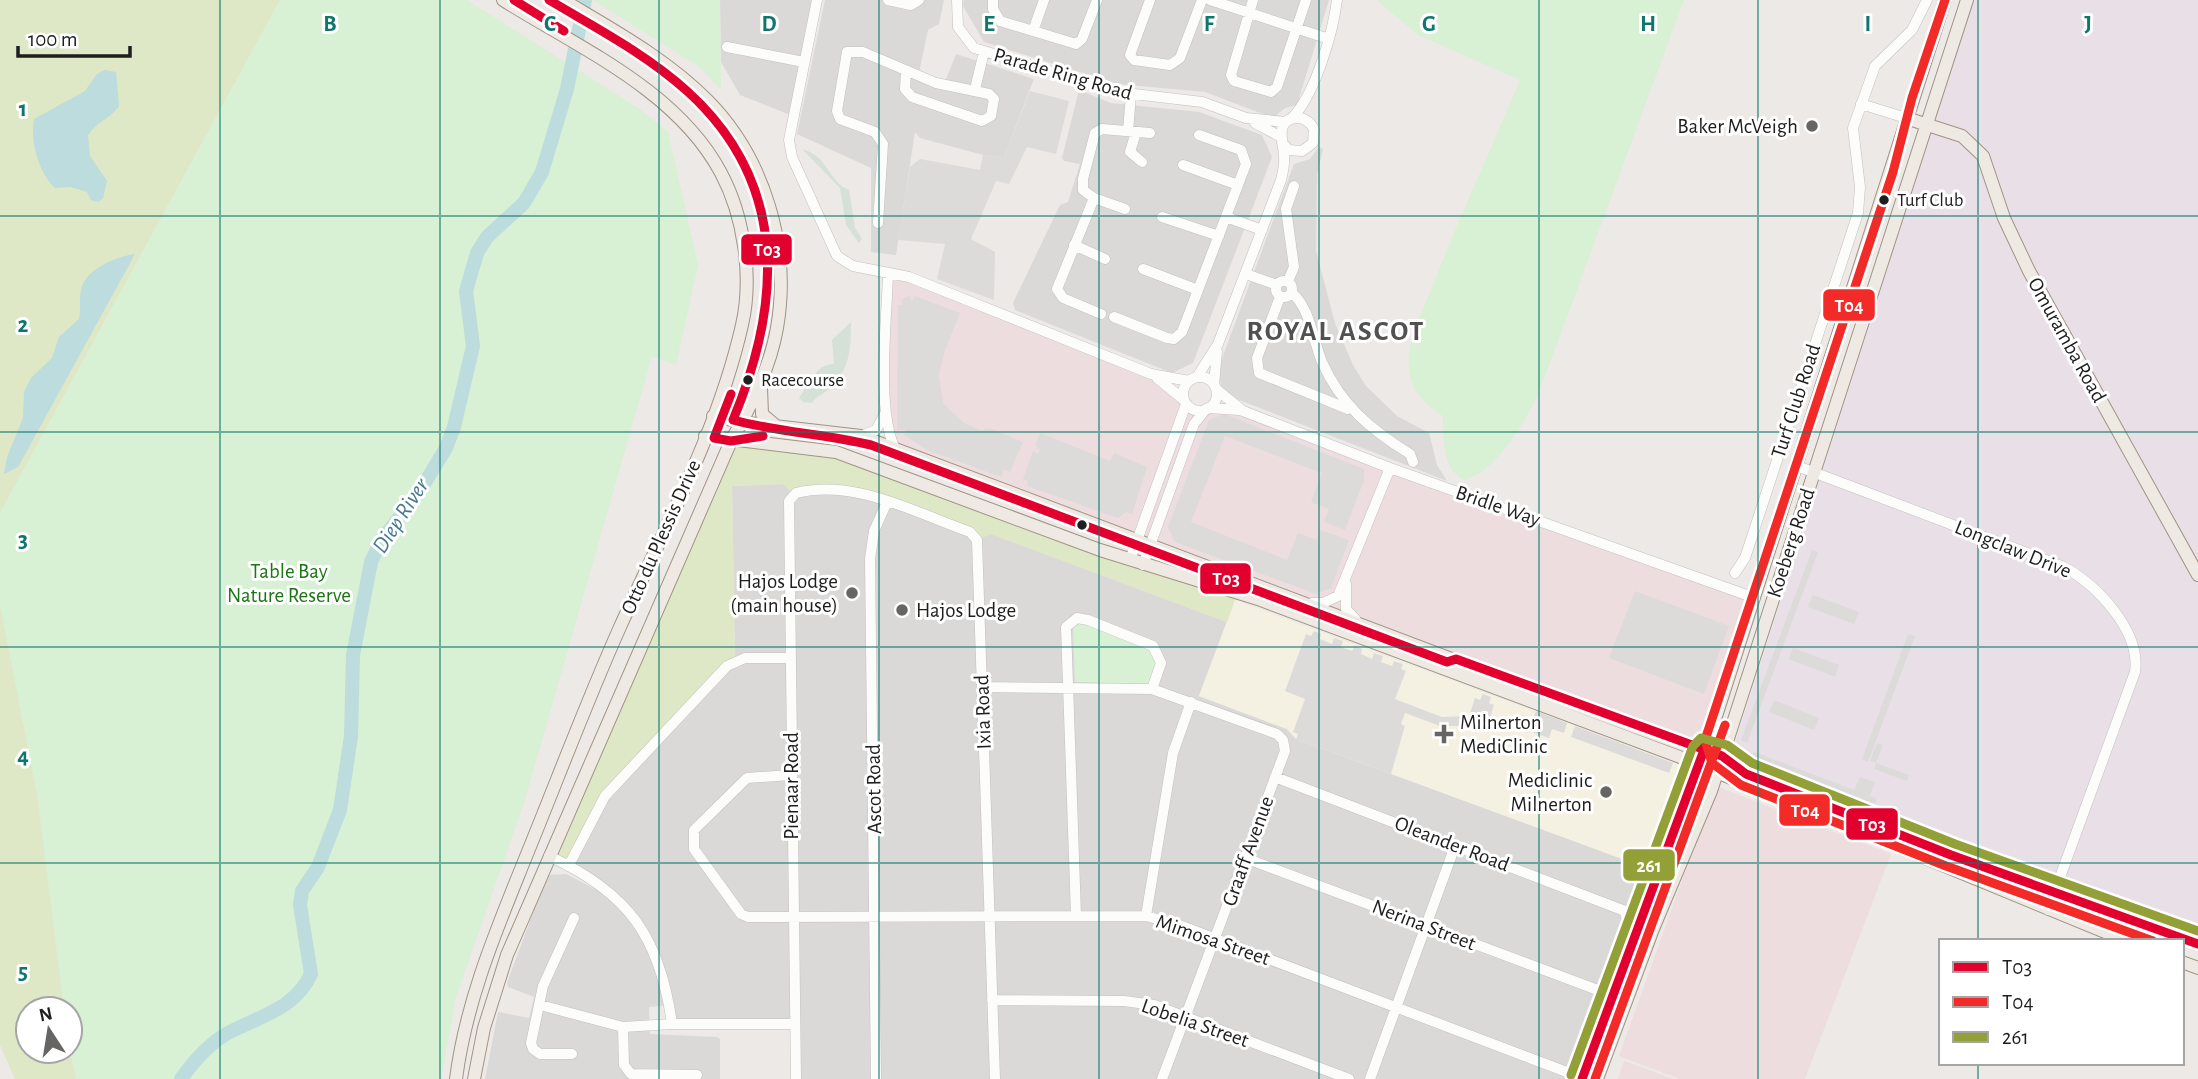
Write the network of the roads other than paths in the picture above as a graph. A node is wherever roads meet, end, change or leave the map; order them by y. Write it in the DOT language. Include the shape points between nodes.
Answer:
graph roads {
  1 [pos="503,0"];
  2 [pos="563,0"];
  3 [pos="817,0"];
  4 [pos="888,0"];
  5 [pos="919,0"];
  6 [pos="957,0"];
  7 [pos="993,0"];
  8 [pos="1044,0"];
  9 [pos="1097,0"];
  10 [pos="1150,0"];
  11 [pos="1202,0"];
  12 [pos="1210,0"];
  13 [pos="1253,0"];
  14 [pos="1306,0"];
  15 [pos="1338,0"];
  16 [pos="1927,0"];
  17 [pos="1945,0"];
  18 [pos="1967,0"];
  19 [pos="1249,13"];
  20 [pos="1296,29"];
  21 [pos="1033,31"];
  22 [pos="1329,38"];
  23 [pos="727,47"];
  24 [pos="984,52"];
  25 [pos="804,62"];
  26 [pos="906,72"];
  27 [pos="975,89"];
  28 [pos="1309,93"];
  29 [pos="1131,95"];
  30 [pos="1861,104"];
  31 [pos="1246,117"];
  32 [pos="1906,118"];
  33 [pos="1288,121"];
  34 [pos="1928,124"];
  35 [pos="1312,125"];
  36 [pos="1132,132"];
  37 [pos="1150,134"];
  38 [pos="1199,135"];
  39 [pos="1282,140"];
  40 [pos="1302,152"];
  41 [pos="1142,162"];
  42 [pos="1183,165"];
  43 [pos="1281,180"];
  44 [pos="1238,185"];
  45 [pos="1294,186"];
  46 [pos="1094,198"];
  47 [pos="1125,209"];
  48 [pos="1162,217"];
  49 [pos="1226,217"];
  50 [pos="878,223"];
  51 [pos="1262,230"];
  52 [pos="1219,236"];
  53 [pos="1074,246"];
  54 [pos="1105,259"];
  55 [pos="1143,269"];
  56 [pos="888,273"];
  57 [pos="1246,274"];
  58 [pos="1288,281"];
  59 [pos="1276,285"];
  60 [pos="1198,290"];
  61 [pos="1292,293"];
  62 [pos="1280,297"];
  63 [pos="1101,314"];
  64 [pos="1114,317"];
  65 [pos="1218,344"];
  66 [pos="1151,374"];
  67 [pos="763,377"];
  68 [pos="1193,379"];
  69 [pos="1334,385"];
  70 [pos="1215,387"];
  71 [pos="1327,400"];
  72 [pos="1185,402"];
  73 [pos="886,406"];
  74 [pos="1207,409"];
  75 [pos="1349,409"];
  76 [pos="1243,411"];
  77 [pos="713,416"];
  78 [pos="741,422"];
  79 [pos="775,425"];
  80 [pos="705,436"];
  81 [pos="860,436"];
  82 [pos="731,441"];
  83 [pos="895,449"];
  84 [pos="1413,461"];
  85 [pos="1797,466"];
  86 [pos="1390,467"];
  87 [pos="1814,471"];
  88 [pos="794,495"];
  89 [pos="887,502"];
  90 [pos="1145,542"];
  91 [pos="1130,560"];
  92 [pos="1143,565"];
  93 [pos="1735,573"];
  94 [pos="2198,575"];
  95 [pos="1346,580"];
  96 [pos="1755,598"];
  97 [pos="1311,603"];
  98 [pos="1356,620"];
  99 [pos="790,659"];
  100 [pos="982,687"];
  101 [pos="1068,688"];
  102 [pos="1152,689"];
  103 [pos="1191,702"];
  104 [pos="1704,750"];
  105 [pos="1722,756"];
  106 [pos="1699,766"];
  107 [pos="1716,773"];
  108 [pos="791,775"];
  109 [pos="1275,777"];
  110 [pos="1455,846"];
  111 [pos="549,856"];
  112 [pos="1245,858"];
  113 [pos="569,865"];
  114 [pos="2057,884"];
  115 [pos="2048,910"];
  116 [pos="1076,915"];
  117 [pos="1146,916"];
  118 [pos="990,917"];
  119 [pos="574,918"];
  120 [pos="792,918"];
  121 [pos="875,918"];
  122 [pos="1425,926"];
  123 [pos="2198,934"];
  124 [pos="1216,939"];
  125 [pos="2122,939"];
  126 [pos="1603,992"];
  127 [pos="992,1000"];
  128 [pos="540,1005"];
  129 [pos="1395,1006"];
  130 [pos="1185,1018"];
  131 [pos="672,1024"];
  132 [pos="795,1024"];
  133 [pos="623,1027"];
  134 [pos="572,1054"];
  135 [pos="697,1075"];
  136 [pos="1575,1077"];
  137 [pos="456,1079"];
  138 [pos="474,1079"];
  139 [pos="796,1079"];
  140 [pos="876,1079"];
  141 [pos="995,1079"];
  142 [pos="1162,1079"];
  143 [pos="1349,1079"];
  144 [pos="1370,1079"];
  145 [pos="1597,1079"];
  1 -- 77 [label="main road, Otto du Plessis Drive" via="660,100 684,121 722,174 734,205 745,269 745,303"];
  2 -- 67 [label="main road, Otto du Plessis Drive" via="680,76 709,102 742,144 767,198 777,242 780,305"];
  3 -- 25 [label="street"];
  4 -- 5 [label="street" via="911,5"];
  6 -- 24 [label="street, Parade Ring Road" via="962,36"];
  7 -- 21 [label="street" via="1000,21"];
  8 -- 21 [label="street"];
  9 -- 21 [label="street" via="1079,43"];
  10 -- 11 [label="street" via="1130,55 1134,60 1170,65 1181,58"];
  12 -- 19 [label="street"];
  13 -- 19 [label="street"];
  14 -- 20 [label="street"];
  15 -- 22 [label="street"];
  16 -- 30 [label="street, Turf Club Road" via="1912,30 1875,66"];
  17 -- 32 [label="main road, Koeberg Road"];
  18 -- 34 [label="main road, Koeberg Road"];
  19 -- 20 [label="street"];
  19 -- 20 [label="street" via="1231,69 1234,80 1274,90"];
  20 -- 22 [label="street"];
  22 -- 28 [label="street"];
  23 -- 25 [label="street"];
  24 -- 27 [label="street"];
  24 -- 29 [label="street, Parade Ring Road"];
  25 -- 56 [label="street" via="790,132 792,157 832,251 852,266"];
  26 -- 27 [label="street" via="951,87"];
  26 -- 27 [label="street" via="905,89 912,97 987,120 994,99"];
  26 -- 50 [label="street" via="851,51 845,56 836,103 838,116 875,132 883,144"];
  28 -- 33 [label="street"];
  28 -- 35 [label="street"];
  29 -- 31 [label="street, Parade Ring Road" via="1202,102"];
  29 -- 36 [label="street"];
  30 -- 32 [label="street"];
  30 -- 93 [label="street, Turf Club Road" via="1852,135 1860,187 1858,213 1745,558"];
  31 -- 33 [label="street, Parade Ring Road"];
  31 -- 39 [label="street, Parade Ring Road"];
  32 -- 34 [label="main road, Omuramba Road"];
  32 -- 85 [label="main road, Koeberg Road"];
  33 -- 35 [label="street" via="1300,118"];
  33 -- 39 [label="street"];
  34 -- 87 [label="main road, Koeberg Road"];
  34 -- 94 [label="main road, Omuramba Road" via="1966,138 1985,160 2004,218 2029,271"];
  35 -- 40 [label="street" via="1315,138"];
  36 -- 37 [label="street"];
  36 -- 41 [label="street" via="1130,152"];
  36 -- 46 [label="street" via="1102,129 1096,133 1082,185"];
  38 -- 44 [label="street" via="1244,153 1246,164"];
  39 -- 40 [label="street" via="1289,149"];
  39 -- 43 [label="street"];
  40 -- 43 [label="street"];
  42 -- 44 [label="street"];
  43 -- 51 [label="street"];
  44 -- 49 [label="street"];
  45 -- 58 [label="street" via="1286,209 1294,267"];
  46 -- 47 [label="street"];
  46 -- 53 [label="street"];
  48 -- 52 [label="street"];
  49 -- 51 [label="street"];
  49 -- 52 [label="street"];
  51 -- 57 [label="street"];
  52 -- 60 [label="street"];
  53 -- 54 [label="street"];
  53 -- 63 [label="street" via="1058,284 1059,294"];
  55 -- 60 [label="street"];
  56 -- 66 [label="street" via="909,277"];
  56 -- 73 [label="street"];
  57 -- 59 [label="street"];
  57 -- 65 [label="street"];
  58 -- 59 [label="street"];
  58 -- 61 [label="street"];
  59 -- 62 [label="street"];
  60 -- 64 [label="street" via="1182,332 1174,339"];
  61 -- 62 [label="street"];
  61 -- 69 [label="street" via="1303,307"];
  62 -- 71 [label="street" via="1256,367 1264,376"];
  65 -- 68 [label="street"];
  65 -- 70 [label="street"];
  66 -- 68 [label="street"];
  66 -- 72 [label="street"];
  67 -- 78 [label="main road, Otto du Plessis Drive"];
  67 -- 79 [label="main road" via="761,411"];
  68 -- 70 [label="street" via="1207,379"];
  68 -- 72 [label="street" via="1183,390"];
  69 -- 71 [label="street"];
  69 -- 75 [label="street"];
  70 -- 74 [label="street" via="1215,400"];
  70 -- 76 [label="street, Bridle Way"];
  71 -- 75 [label="street"];
  72 -- 74 [label="street" via="1196,410"];
  72 -- 90 [label="street"];
  73 -- 81 [label="street" via="881,426"];
  73 -- 83 [label="street"];
  74 -- 76 [label="street, Bridle Way"];
  74 -- 90 [label="street" via="1194,424"];
  75 -- 84 [label="street" via="1410,454"];
  76 -- 86 [label="street, Bridle Way"];
  77 -- 78 [label="main road"];
  77 -- 80 [label="main road, Otto du Plessis Drive"];
  78 -- 79 [label="main road"];
  78 -- 82 [label="main road, Otto du Plessis Drive"];
  79 -- 81 [label="main road"];
  80 -- 82 [label="main road"];
  80 -- 137 [label="main road, Otto du Plessis Drive" via="613,643 488,953"];
  81 -- 83 [label="main road"];
  82 -- 91 [label="main road" via="836,452"];
  82 -- 111 [label="main road, Otto du Plessis Drive"];
  83 -- 90 [label="main road"];
  85 -- 87 [label="street, Longclaw Drive"];
  85 -- 96 [label="main road, Koeberg Road"];
  86 -- 95 [label="street"];
  86 -- 96 [label="street, Bridle Way"];
  87 -- 105 [label="main road, Koeberg Road"];
  87 -- 114 [label="street, Longclaw Drive" via="2064,567 2086,580 2109,603 2135,651 2136,672"];
  88 -- 89 [label="street, Ixia Road" via="851,491"];
  88 -- 99 [label="street, Pienaar Road" via="789,501"];
  89 -- 100 [label="street, Ixia Road" via="976,537"];
  89 -- 121 [label="street, Ascot Road" via="874,531 870,559"];
  90 -- 91 [label="street"];
  90 -- 92 [label="street"];
  90 -- 97 [label="main road"];
  91 -- 92 [label="main road"];
  92 -- 106 [label="main road" via="1258,599"];
  95 -- 97 [label="street" via="1338,596"];
  95 -- 98 [label="street" via="1346,607"];
  96 -- 104 [label="main road, Koeberg Road"];
  97 -- 98 [label="main road"];
  98 -- 104 [label="main road"];
  99 -- 108 [label="street, Pienaar Road"];
  99 -- 113 [label="street" via="745,658 727,666 605,796"];
  100 -- 101 [label="street"];
  100 -- 118 [label="street, Ixia Road"];
  101 -- 102 [label="street"];
  101 -- 102 [label="street" via="1065,633 1077,618 1153,646 1161,663"];
  101 -- 116 [label="street"];
  102 -- 103 [label="street"];
  103 -- 109 [label="street, Graaff Avenue" via="1277,734 1285,751"];
  103 -- 117 [label="street" via="1173,752"];
  104 -- 105 [label="main road"];
  104 -- 106 [label="main road, Koeberg Road"];
  105 -- 107 [label="main road, Koeberg Road"];
  105 -- 114 [label="main road"];
  106 -- 107 [label="main road"];
  106 -- 136 [label="main road, Koeberg Road"];
  107 -- 115 [label="main road"];
  107 -- 145 [label="main road, Koeberg Road"];
  108 -- 120 [label="street, Pienaar Road"];
  108 -- 120 [label="street, Mimosa Street" via="747,778 699,822 692,836 694,849 741,914"];
  109 -- 110 [label="street, Oleander Road"];
  109 -- 112 [label="street, Graaff Avenue"];
  110 -- 122 [label="street"];
  110 -- 126 [label="street, Oleander Road" via="1621,908 1628,925"];
  111 -- 113 [label="street"];
  111 -- 138 [label="main road, Otto du Plessis Drive" via="500,974"];
  112 -- 122 [label="street, Nerina Street"];
  112 -- 124 [label="street, Graaff Avenue"];
  113 -- 131 [label="street" via="618,898 639,922 662,970"];
  114 -- 115 [label="street, Longclaw Drive"];
  114 -- 123 [label="main road"];
  115 -- 125 [label="main road"];
  116 -- 117 [label="street, Mimosa Street"];
  116 -- 118 [label="street, Mimosa Street"];
  117 -- 124 [label="street, Mimosa Street"];
  118 -- 121 [label="street, Mimosa Street"];
  118 -- 127 [label="street, Ixia Road"];
  119 -- 128 [label="street" via="549,969"];
  120 -- 121 [label="street, Mimosa Street"];
  120 -- 132 [label="street, Pienaar Road"];
  121 -- 140 [label="street, Ascot Road"];
  122 -- 126 [label="street, Nerina Street"];
  122 -- 129 [label="street"];
  124 -- 129 [label="street, Mimosa Street"];
  124 -- 130 [label="street, Graaff Avenue"];
  126 -- 136 [label="street"];
  127 -- 130 [label="street, Lobelia Street" via="1139,1002"];
  127 -- 141 [label="street, Ixia Road"];
  128 -- 133 [label="street"];
  128 -- 134 [label="street" via="533,1049 540,1054"];
  129 -- 136 [label="street, Mimosa Street"];
  129 -- 144 [label="street"];
  130 -- 142 [label="street, Graaff Avenue"];
  130 -- 143 [label="street, Lobelia Street"];
  131 -- 132 [label="street"];
  131 -- 133 [label="street"];
  132 -- 139 [label="street, Pienaar Road"];
  133 -- 135 [label="street" via="625,1065 631,1074"];
}
